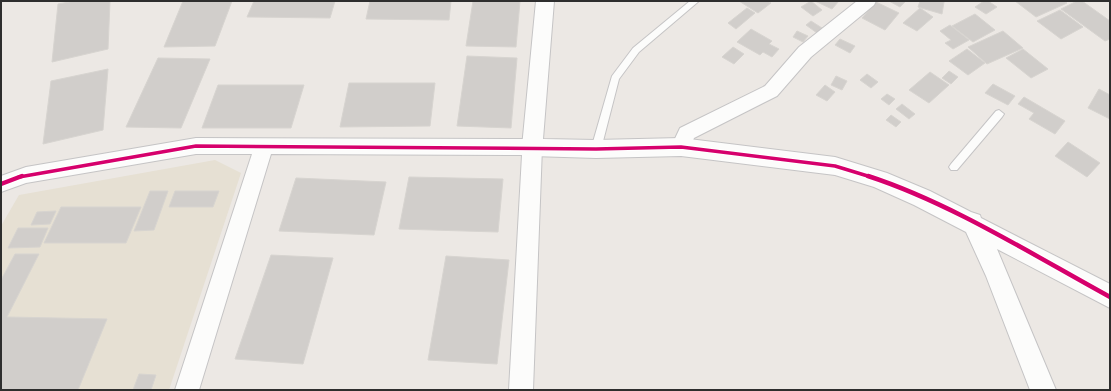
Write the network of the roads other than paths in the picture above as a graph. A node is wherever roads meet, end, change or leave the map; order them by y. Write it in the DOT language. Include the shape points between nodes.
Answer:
graph roads {
  1 [pos="544,1"];
  2 [pos="694,1"];
  3 [pos="868,1"];
  4 [pos="999,114"];
  5 [pos="264,146"];
  6 [pos="532,147"];
  7 [pos="681,147"];
  8 [pos="596,149"];
  9 [pos="954,166"];
  10 [pos="1,184"];
  11 [pos="972,222"];
  12 [pos="1110,297"];
  13 [pos="187,390"];
  14 [pos="521,390"];
  15 [pos="534,390"];
  16 [pos="1043,390"];
  1 -- 6 [label="street"];
  2 -- 8 [label="lane" via="636,50 615,78"];
  3 -- 7 [label="street" via="805,52 771,91 687,133"];
  4 -- 9 [label="lane"];
  5 -- 6 [label="street"];
  5 -- 10 [label="street" via="196,146 26,175"];
  5 -- 13 [label="street"];
  6 -- 8 [label="street"];
  6 -- 14 [label="street"];
  6 -- 15 [label="street"];
  7 -- 8 [label="street"];
  7 -- 11 [label="street" via="835,166 879,180"];
  11 -- 12 [label="street"];
  11 -- 16 [label="street" via="997,274"];
}
